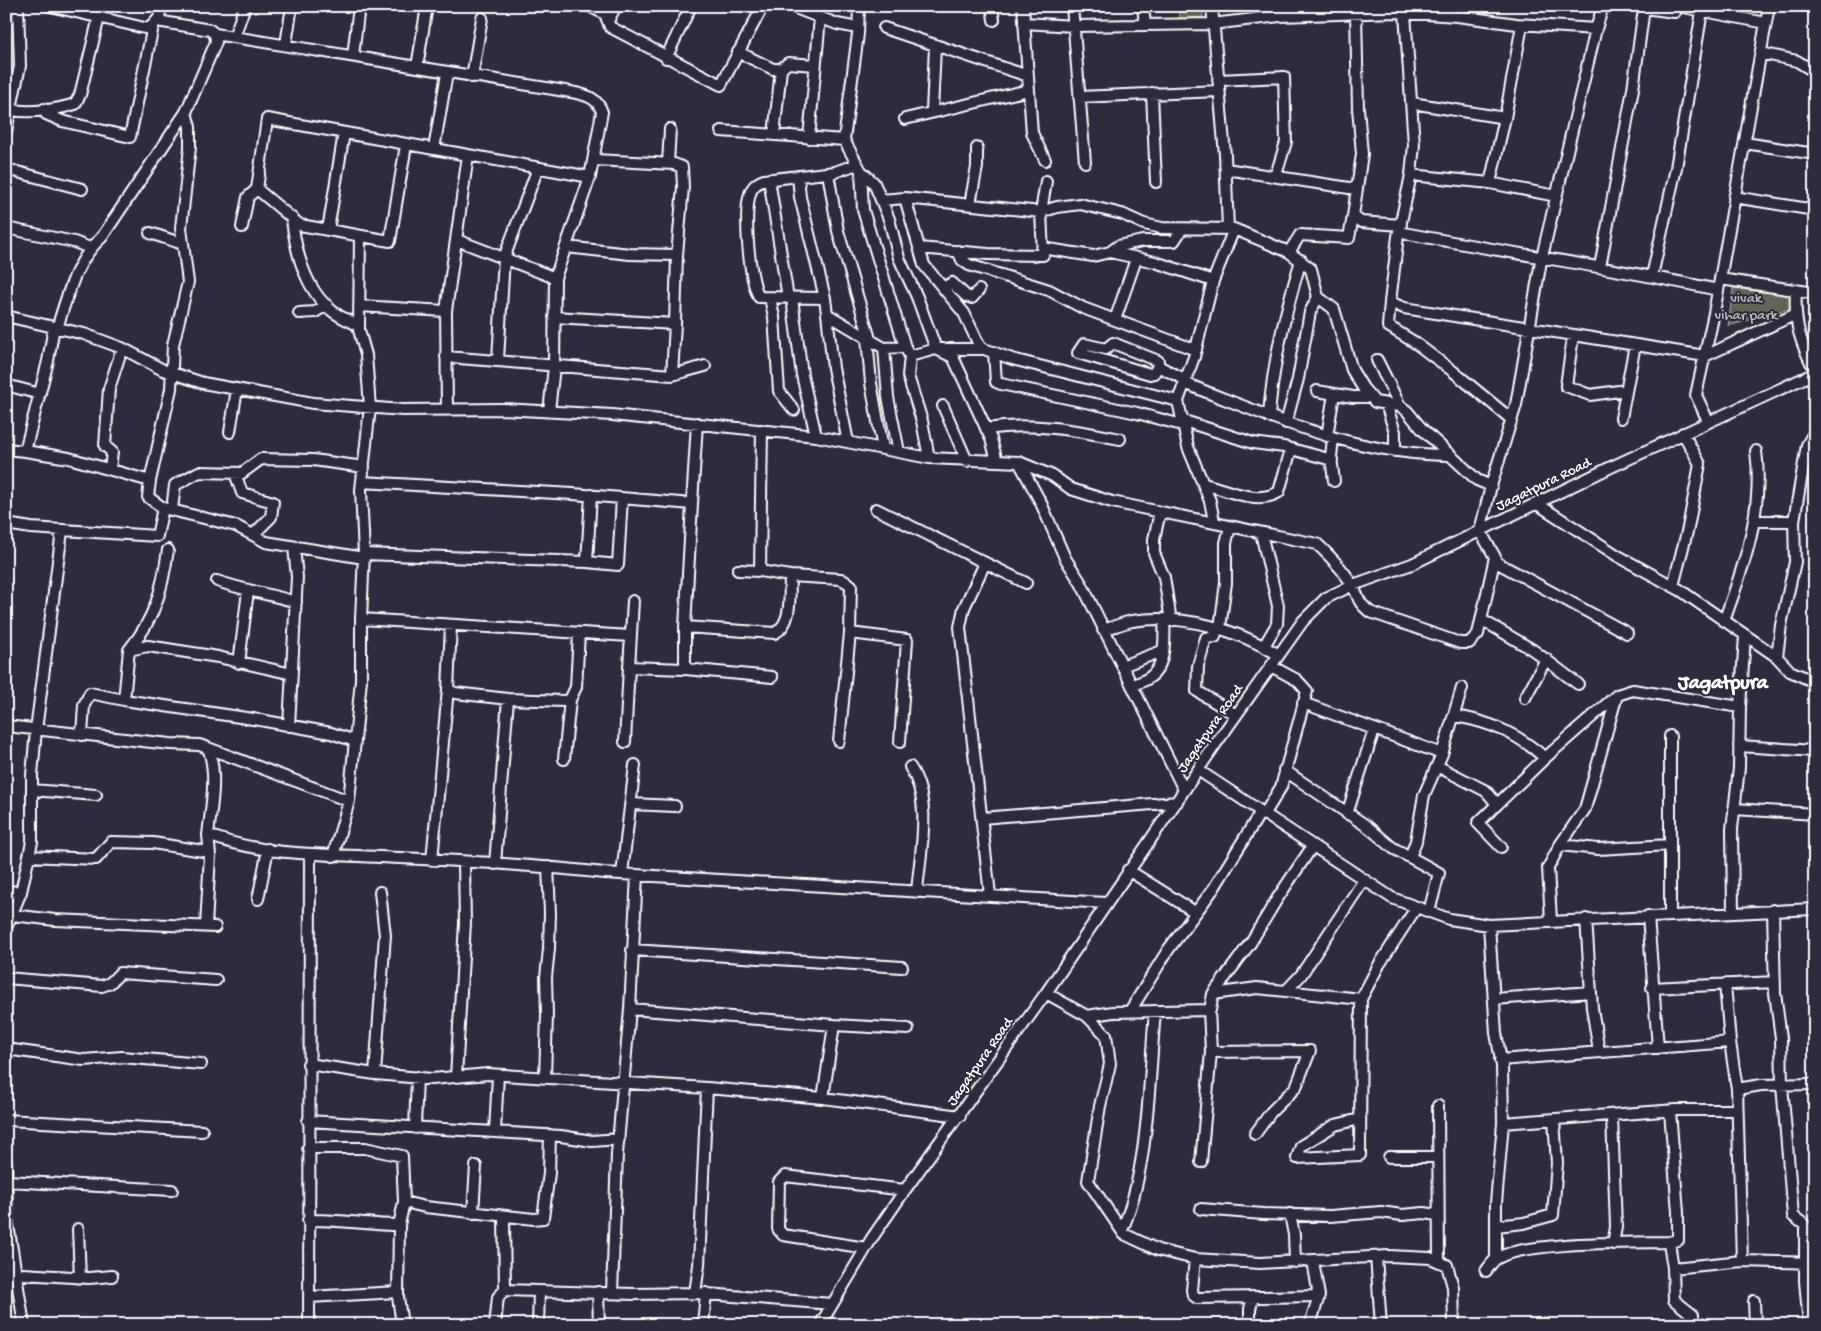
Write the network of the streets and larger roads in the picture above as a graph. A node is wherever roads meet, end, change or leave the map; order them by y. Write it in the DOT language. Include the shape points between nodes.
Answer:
graph roads {
  1 [pos="6,6"];
  2 [pos="18,6"];
  3 [pos="50,6"];
  4 [pos="161,6"];
  5 [pos="245,6"];
  6 [pos="292,6"];
  7 [pos="359,6"];
  8 [pos="427,6"];
  9 [pos="590,6"];
  10 [pos="616,6"];
  11 [pos="692,6"];
  12 [pos="763,6"];
  13 [pos="790,6"];
  14 [pos="859,6"];
  15 [pos="992,6"];
  16 [pos="1023,6"];
  17 [pos="1072,6"];
  18 [pos="1143,6"];
  19 [pos="1212,6"];
  20 [pos="1603,6"];
  21 [pos="1769,6"];
  22 [pos="1678,7"];
  23 [pos="1353,10"];
  24 [pos="1702,11"];
  25 [pos="1404,13"];
  26 [pos="99,17"];
  27 [pos="482,18"];
  28 [pos="820,18"];
  29 [pos="994,20"];
  30 [pos="608,21"];
  31 [pos="155,23"];
  32 [pos="1024,23"];
  33 [pos="1766,23"];
  34 [pos="1212,24"];
  35 [pos="1145,25"];
  36 [pos="1522,25"];
  37 [pos="1074,26"];
  38 [pos="858,28"];
  39 [pos="884,28"];
  40 [pos="1596,29"];
  41 [pos="215,34"];
  42 [pos="234,36"];
  43 [pos="286,44"];
  44 [pos="935,47"];
  45 [pos="738,52"];
  46 [pos="1761,53"];
  47 [pos="353,56"];
  48 [pos="666,58"];
  49 [pos="815,65"];
  50 [pos="417,68"];
  51 [pos="781,69"];
  52 [pos="1815,72"];
  53 [pos="447,73"];
  54 [pos="1028,76"];
  55 [pos="472,77"];
  56 [pos="1219,85"];
  57 [pos="1029,90"];
  58 [pos="1152,93"];
  59 [pos="1079,97"];
  60 [pos="1412,104"];
  61 [pos="44,109"];
  62 [pos="11,110"];
  63 [pos="932,111"];
  64 [pos="186,112"];
  65 [pos="1505,118"];
  66 [pos="905,119"];
  67 [pos="670,129"];
  68 [pos="721,130"];
  69 [pos="6,131"];
  70 [pos="344,133"];
  71 [pos="774,135"];
  72 [pos="809,138"];
  73 [pos="844,140"];
  74 [pos="1745,142"];
  75 [pos="406,145"];
  76 [pos="977,148"];
  77 [pos="434,149"];
  78 [pos="1815,154"];
  79 [pos="468,155"];
  80 [pos="594,160"];
  81 [pos="1045,160"];
  82 [pos="1084,162"];
  83 [pos="668,163"];
  84 [pos="538,168"];
  85 [pos="860,168"];
  86 [pos="6,169"];
  87 [pos="1226,169"];
  88 [pos="828,173"];
  89 [pos="1276,175"];
  90 [pos="1411,175"];
  91 [pos="798,176"];
  92 [pos="590,177"];
  93 [pos="769,179"];
  94 [pos="1046,181"];
  95 [pos="1156,182"];
  96 [pos="1490,184"];
  97 [pos="82,189"];
  98 [pos="257,189"];
  99 [pos="1356,189"];
  100 [pos="1556,196"];
  101 [pos="905,198"];
  102 [pos="1734,198"];
  103 [pos="881,200"];
  104 [pos="970,204"];
  105 [pos="1815,210"];
  106 [pos="1041,212"];
  107 [pos="1353,216"];
  108 [pos="292,218"];
  109 [pos="242,227"];
  110 [pos="6,228"];
  111 [pos="1400,228"];
  112 [pos="1182,229"];
  113 [pos="1231,229"];
  114 [pos="328,230"];
  115 [pos="150,233"];
  116 [pos="360,237"];
  117 [pos="456,240"];
  118 [pos="183,244"];
  119 [pos="566,247"];
  120 [pos="90,248"];
  121 [pos="919,248"];
  122 [pos="1042,248"];
  123 [pos="958,251"];
  124 [pos="1110,252"];
  125 [pos="1289,252"];
  126 [pos="677,255"];
  127 [pos="1542,256"];
  128 [pos="504,258"];
  129 [pos="1136,259"];
  130 [pos="1301,260"];
  131 [pos="1600,267"];
  132 [pos="1652,276"];
  133 [pos="555,278"];
  134 [pos="1213,281"];
  135 [pos="1719,284"];
  136 [pos="943,288"];
  137 [pos="979,290"];
  138 [pos="1796,291"];
  139 [pos="1815,293"];
  140 [pos="1318,297"];
  141 [pos="770,298"];
  142 [pos="790,298"];
  143 [pos="824,298"];
  144 [pos="1390,302"];
  145 [pos="327,305"];
  146 [pos="359,306"];
  147 [pos="446,311"];
  148 [pos="299,313"];
  149 [pos="827,314"];
  150 [pos="1794,315"];
  151 [pos="6,316"];
  152 [pos="554,317"];
  153 [pos="1115,320"];
  154 [pos="675,324"];
  155 [pos="359,326"];
  156 [pos="55,328"];
  157 [pos="1529,329"];
  158 [pos="1573,336"];
  159 [pos="869,338"];
  160 [pos="1635,345"];
  161 [pos="122,348"];
  162 [pos="884,348"];
  163 [pos="936,349"];
  164 [pos="981,349"];
  165 [pos="1196,350"];
  166 [pos="908,352"];
  167 [pos="994,352"];
  168 [pos="1705,356"];
  169 [pos="446,357"];
  170 [pos="498,360"];
  171 [pos="1376,360"];
  172 [pos="554,366"];
  173 [pos="705,366"];
  174 [pos="1158,366"];
  175 [pos="173,373"];
  176 [pos="1813,373"];
  177 [pos="672,375"];
  178 [pos="1185,382"];
  179 [pos="6,385"];
  180 [pos="1815,386"];
  181 [pos="237,389"];
  182 [pos="1626,390"];
  183 [pos="1317,391"];
  184 [pos="40,394"];
  185 [pos="1334,394"];
  186 [pos="1371,397"];
  187 [pos="1178,401"];
  188 [pos="1386,404"];
  189 [pos="943,406"];
  190 [pos="1400,406"];
  191 [pos="370,407"];
  192 [pos="447,410"];
  193 [pos="794,410"];
  194 [pos="549,411"];
  195 [pos="1268,416"];
  196 [pos="1621,418"];
  197 [pos="1511,419"];
  198 [pos="1708,421"];
  199 [pos="697,423"];
  200 [pos="1182,423"];
  201 [pos="1286,423"];
  202 [pos="986,429"];
  203 [pos="762,430"];
  204 [pos="1815,431"];
  205 [pos="230,432"];
  206 [pos="1683,433"];
  207 [pos="812,435"];
  208 [pos="1330,437"];
  209 [pos="1120,439"];
  210 [pos="848,442"];
  211 [pos="6,449"];
  212 [pos="883,449"];
  213 [pos="1291,449"];
  214 [pos="25,451"];
  215 [pos="1395,451"];
  216 [pos="899,452"];
  217 [pos="1756,452"];
  218 [pos="1451,456"];
  219 [pos="929,458"];
  220 [pos="1332,460"];
  221 [pos="967,461"];
  222 [pos="997,461"];
  223 [pos="1019,462"];
  224 [pos="364,467"];
  225 [pos="110,469"];
  226 [pos="235,473"];
  227 [pos="150,481"];
  228 [pos="1334,481"];
  229 [pos="362,482"];
  230 [pos="1204,484"];
  231 [pos="1491,486"];
  232 [pos="591,495"];
  233 [pos="622,498"];
  234 [pos="1536,503"];
  235 [pos="692,504"];
  236 [pos="167,509"];
  237 [pos="876,509"];
  238 [pos="1160,512"];
  239 [pos="1214,521"];
  240 [pos="1755,521"];
  241 [pos="1794,521"];
  242 [pos="6,524"];
  243 [pos="1230,527"];
  244 [pos="62,531"];
  245 [pos="1480,531"];
  246 [pos="1261,533"];
  247 [pos="253,535"];
  248 [pos="294,547"];
  249 [pos="168,550"];
  250 [pos="364,556"];
  251 [pos="1494,561"];
  252 [pos="587,562"];
  253 [pos="985,563"];
  254 [pos="738,570"];
  255 [pos="760,571"];
  256 [pos="790,576"];
  257 [pos="217,581"];
  258 [pos="1026,582"];
  259 [pos="1353,585"];
  260 [pos="1673,586"];
  261 [pos="248,590"];
  262 [pos="633,601"];
  263 [pos="296,602"];
  264 [pos="361,619"];
  265 [pos="1167,620"];
  266 [pos="1482,620"];
  267 [pos="1724,621"];
  268 [pos="451,625"];
  269 [pos="684,627"];
  270 [pos="1219,628"];
  271 [pos="1103,630"];
  272 [pos="579,633"];
  273 [pos="850,633"];
  274 [pos="1627,633"];
  275 [pos="630,636"];
  276 [pos="1745,636"];
  277 [pos="1264,646"];
  278 [pos="129,650"];
  279 [pos="1162,651"];
  280 [pos="1279,655"];
  281 [pos="1777,657"];
  282 [pos="1546,659"];
  283 [pos="239,663"];
  284 [pos="1122,666"];
  285 [pos="1271,666"];
  286 [pos="629,667"];
  287 [pos="685,669"];
  288 [pos="292,674"];
  289 [pos="772,677"];
  290 [pos="1815,682"];
  291 [pos="1578,684"];
  292 [pos="1132,686"];
  293 [pos="448,688"];
  294 [pos="1462,688"];
  295 [pos="1617,694"];
  296 [pos="1525,698"];
  297 [pos="508,699"];
  298 [pos="124,700"];
  299 [pos="570,700"];
  300 [pos="1303,703"];
  301 [pos="1740,707"];
  302 [pos="1236,716"];
  303 [pos="1455,716"];
  304 [pos="6,726"];
  305 [pos="289,726"];
  306 [pos="36,730"];
  307 [pos="1374,730"];
  308 [pos="82,735"];
  309 [pos="1670,736"];
  310 [pos="354,741"];
  311 [pos="839,741"];
  312 [pos="625,742"];
  313 [pos="900,742"];
  314 [pos="1739,746"];
  315 [pos="208,748"];
  316 [pos="1815,751"];
  317 [pos="1442,754"];
  318 [pos="1545,758"];
  319 [pos="564,759"];
  320 [pos="635,765"];
  321 [pos="1437,766"];
  322 [pos="910,767"];
  323 [pos="1198,770"];
  324 [pos="1284,770"];
  325 [pos="32,790"];
  326 [pos="1184,790"];
  327 [pos="96,795"];
  328 [pos="348,801"];
  329 [pos="1177,802"];
  330 [pos="631,804"];
  331 [pos="1497,804"];
  332 [pos="675,806"];
  333 [pos="1734,809"];
  334 [pos="1262,814"];
  335 [pos="1347,814"];
  336 [pos="1815,814"];
  337 [pos="982,818"];
  338 [pos="208,835"];
  339 [pos="1560,845"];
  340 [pos="1670,845"];
  341 [pos="1312,847"];
  342 [pos="1501,847"];
  343 [pos="268,849"];
  344 [pos="209,852"];
  345 [pos="310,855"];
  346 [pos="29,856"];
  347 [pos="333,856"];
  348 [pos="1410,857"];
  349 [pos="432,860"];
  350 [pos="464,863"];
  351 [pos="495,864"];
  352 [pos="548,867"];
  353 [pos="1128,870"];
  354 [pos="622,874"];
  355 [pos="637,875"];
  356 [pos="1364,880"];
  357 [pos="6,891"];
  358 [pos="21,892"];
  359 [pos="380,892"];
  360 [pos="917,892"];
  361 [pos="990,895"];
  362 [pos="258,899"];
  363 [pos="1106,903"];
  364 [pos="1416,908"];
  365 [pos="1815,908"];
  366 [pos="1774,910"];
  367 [pos="1195,912"];
  368 [pos="1429,912"];
  369 [pos="1733,912"];
  370 [pos="1670,914"];
  371 [pos="12,915"];
  372 [pos="1648,916"];
  373 [pos="1586,919"];
  374 [pos="1551,921"];
  375 [pos="1489,925"];
  376 [pos="6,928"];
  377 [pos="632,950"];
  378 [pos="902,967"];
  379 [pos="6,978"];
  380 [pos="216,980"];
  381 [pos="1775,982"];
  382 [pos="1725,984"];
  383 [pos="1652,988"];
  384 [pos="1286,991"];
  385 [pos="1591,992"];
  386 [pos="1046,993"];
  387 [pos="1213,994"];
  388 [pos="1361,999"];
  389 [pos="1494,999"];
  390 [pos="630,1009"];
  391 [pos="1208,1010"];
  392 [pos="1155,1011"];
  393 [pos="1130,1012"];
  394 [pos="1087,1016"];
  395 [pos="834,1025"];
  396 [pos="908,1028"];
  397 [pos="1730,1042"];
  398 [pos="1658,1048"];
  399 [pos="6,1049"];
  400 [pos="1212,1052"];
  401 [pos="1599,1052"];
  402 [pos="1500,1060"];
  403 [pos="201,1064"];
  404 [pos="308,1064"];
  405 [pos="375,1074"];
  406 [pos="498,1075"];
  407 [pos="456,1077"];
  408 [pos="417,1078"];
  409 [pos="545,1078"];
  410 [pos="624,1082"];
  411 [pos="1815,1084"];
  412 [pos="1782,1085"];
  413 [pos="707,1088"];
  414 [pos="1737,1089"];
  415 [pos="822,1098"];
  416 [pos="1438,1106"];
  417 [pos="1736,1110"];
  418 [pos="1670,1111"];
  419 [pos="960,1116"];
  420 [pos="1612,1116"];
  421 [pos="1360,1119"];
  422 [pos="6,1120"];
  423 [pos="1554,1120"];
  424 [pos="308,1121"];
  425 [pos="1503,1122"];
  426 [pos="415,1128"];
  427 [pos="202,1131"];
  428 [pos="494,1132"];
  429 [pos="1255,1134"];
  430 [pos="550,1135"];
  431 [pos="619,1139"];
  432 [pos="308,1148"];
  433 [pos="1390,1157"];
  434 [pos="1438,1157"];
  435 [pos="6,1162"];
  436 [pos="1201,1162"];
  437 [pos="476,1166"];
  438 [pos="7,1181"];
  439 [pos="172,1190"];
  440 [pos="904,1190"];
  441 [pos="7,1194"];
  442 [pos="404,1202"];
  443 [pos="1201,1209"];
  444 [pos="473,1212"];
  445 [pos="1290,1214"];
  446 [pos="1437,1215"];
  447 [pos="504,1217"];
  448 [pos="308,1220"];
  449 [pos="399,1226"];
  450 [pos="1496,1226"];
  451 [pos="78,1229"];
  452 [pos="1122,1230"];
  453 [pos="1669,1242"];
  454 [pos="1613,1244"];
  455 [pos="866,1248"];
  456 [pos="1376,1257"];
  457 [pos="1195,1259"];
  458 [pos="1496,1259"];
  459 [pos="1313,1261"];
  460 [pos="1804,1261"];
  461 [pos="1295,1262"];
  462 [pos="1438,1262"];
  463 [pos="1742,1262"];
  464 [pos="1815,1263"];
  465 [pos="1673,1268"];
  466 [pos="1486,1271"];
  467 [pos="11,1273"];
  468 [pos="112,1276"];
  469 [pos="80,1278"];
  470 [pos="505,1290"];
  471 [pos="398,1292"];
  472 [pos="539,1292"];
  473 [pos="598,1292"];
  474 [pos="612,1293"];
  475 [pos="695,1293"];
  476 [pos="706,1293"];
  477 [pos="1319,1296"];
  478 [pos="308,1297"];
  479 [pos="1254,1297"];
  480 [pos="1754,1301"];
  481 [pos="832,1304"];
  482 [pos="24,1325"];
  483 [pos="309,1325"];
  484 [pos="402,1325"];
  485 [pos="495,1325"];
  486 [pos="538,1325"];
  487 [pos="598,1325"];
  488 [pos="703,1325"];
  489 [pos="820,1325"];
  490 [pos="1250,1325"];
  491 [pos="1310,1325"];
  492 [pos="1381,1325"];
  493 [pos="1454,1325"];
  494 [pos="1694,1325"];
  495 [pos="1756,1325"];
  496 [pos="1809,1325"];
  1 -- 2 [label="street"];
  2 -- 62 [label="street" via="20,66"];
  3 -- 26 [label="street"];
  4 -- 31 [label="street"];
  5 -- 42 [label="street"];
  6 -- 43 [label="street"];
  7 -- 47 [label="street"];
  8 -- 50 [label="street"];
  9 -- 30 [label="street" via="605,14"];
  10 -- 30 [label="street"];
  11 -- 48 [label="street"];
  12 -- 45 [label="street"];
  13 -- 28 [label="street"];
  14 -- 38 [label="street"];
  15 -- 29 [label="street"];
  16 -- 32 [label="street"];
  17 -- 37 [label="street"];
  18 -- 35 [label="street"];
  19 -- 34 [label="street"];
  20 -- 40 [label="street"];
  21 -- 33 [label="street"];
  22 -- 24 [label="street"];
  22 -- 131 [label="street" via="1675,12 1644,8 1633,89"];
  23 -- 25 [label="street"];
  23 -- 34 [label="street"];
  23 -- 99 [label="street" via="1362,154"];
  24 -- 33 [label="street"];
  24 -- 132 [label="street" via="1676,168"];
  25 -- 36 [label="street"];
  25 -- 60 [label="street"];
  26 -- 31 [label="street" via="149,29"];
  26 -- 61 [label="street" via="75,104"];
  27 -- 55 [label="street"];
  28 -- 38 [label="street"];
  28 -- 49 [label="street"];
  30 -- 48 [label="street" via="610,27"];
  31 -- 41 [label="street" via="210,30"];
  31 -- 61 [label="street" via="130,137 62,121 46,114"];
  32 -- 37 [label="street"];
  32 -- 54 [label="street"];
  33 -- 46 [label="street"];
  34 -- 35 [label="street"];
  34 -- 56 [label="street"];
  35 -- 37 [label="street"];
  36 -- 40 [label="street"];
  36 -- 65 [label="street"];
  37 -- 59 [label="street"];
  38 -- 73 [label="street"];
  39 -- 44 [label="street"];
  40 -- 100 [label="street"];
  41 -- 42 [label="street"];
  41 -- 64 [label="street" via="216,42"];
  42 -- 43 [label="street"];
  43 -- 47 [label="street"];
  44 -- 54 [label="street"];
  44 -- 63 [label="street"];
  45 -- 48 [label="street" via="721,85"];
  45 -- 51 [label="street" via="773,69"];
  46 -- 52 [label="street" via="1797,61"];
  46 -- 74 [label="street"];
  47 -- 50 [label="street"];
  49 -- 51 [label="street" via="788,63"];
  49 -- 72 [label="street"];
  50 -- 53 [label="street"];
  51 -- 71 [label="street"];
  53 -- 55 [label="street"];
  53 -- 77 [label="street"];
  54 -- 57 [label="street"];
  55 -- 80 [label="street" via="590,96 602,112"];
  56 -- 58 [label="street"];
  56 -- 87 [label="street"];
  56 -- 89 [label="street" via="1284,77 1286,142"];
  57 -- 63 [label="street"];
  57 -- 81 [label="street" via="1032,133"];
  58 -- 59 [label="street"];
  58 -- 95 [label="street"];
  59 -- 82 [label="street"];
  60 -- 65 [label="street"];
  60 -- 90 [label="street" via="1414,145"];
  61 -- 62 [label="street"];
  62 -- 69 [label="street"];
  63 -- 66 [label="street"];
  64 -- 118 [label="street" via="190,147 182,212"];
  64 -- 120 [label="street" via="102,236"];
  65 -- 96 [label="street"];
  67 -- 83 [label="street"];
  68 -- 71 [label="street"];
  70 -- 75 [label="street"];
  70 -- 98 [label="street" via="267,119"];
  70 -- 114 [label="street"];
  71 -- 72 [label="street"];
  72 -- 73 [label="street"];
  73 -- 85 [label="street"];
  74 -- 78 [label="street"];
  74 -- 102 [label="street"];
  75 -- 77 [label="street"];
  75 -- 116 [label="street" via="390,241"];
  76 -- 104 [label="street"];
  77 -- 79 [label="street"];
  79 -- 84 [label="street"];
  79 -- 117 [label="street"];
  80 -- 83 [label="street"];
  80 -- 92 [label="street"];
  83 -- 126 [label="street" via="679,164 683,174"];
  84 -- 92 [label="street"];
  84 -- 128 [label="street"];
  85 -- 88 [label="street"];
  85 -- 103 [label="street" via="874,183"];
  85 -- 166 [label="street" via="863,210"];
  86 -- 97 [label="street"];
  87 -- 89 [label="street"];
  87 -- 113 [label="street"];
  88 -- 91 [label="street"];
  88 -- 159 [label="street" via="838,231"];
  89 -- 99 [label="street"];
  90 -- 96 [label="street"];
  90 -- 111 [label="street"];
  91 -- 93 [label="street"];
  91 -- 143 [label="street"];
  92 -- 119 [label="street"];
  93 -- 141 [label="street" via="757,182 751,190 748,260 753,287 759,297"];
  93 -- 142 [label="street"];
  94 -- 106 [label="street"];
  96 -- 100 [label="street"];
  98 -- 108 [label="street"];
  98 -- 109 [label="street" via="248,197"];
  99 -- 107 [label="street"];
  100 -- 127 [label="street"];
  101 -- 103 [label="street"];
  101 -- 104 [label="street"];
  101 -- 121 [label="street"];
  102 -- 105 [label="street"];
  102 -- 135 [label="street"];
  103 -- 163 [label="street" via="890,219 899,258"];
  104 -- 106 [label="street"];
  106 -- 112 [label="street" via="1080,204 1122,214 1144,224"];
  106 -- 122 [label="street"];
  107 -- 111 [label="street" via="1361,222"];
  107 -- 125 [label="street" via="1349,238 1300,235"];
  108 -- 114 [label="street" via="300,224"];
  108 -- 145 [label="street" via="295,247 311,286"];
  110 -- 120 [label="street"];
  111 -- 127 [label="street" via="1472,246"];
  111 -- 144 [label="street"];
  112 -- 113 [label="street"];
  112 -- 124 [label="street" via="1174,241 1143,241 1118,246"];
  113 -- 125 [label="street"];
  113 -- 134 [label="street"];
  114 -- 116 [label="street"];
  115 -- 118 [label="street"];
  116 -- 146 [label="street"];
  117 -- 128 [label="street"];
  117 -- 147 [label="street"];
  118 -- 175 [label="street" via="188,282 173,345"];
  119 -- 126 [label="street"];
  119 -- 133 [label="street"];
  120 -- 156 [label="street" via="79,264"];
  121 -- 123 [label="street"];
  121 -- 136 [label="street" via="924,265"];
  122 -- 123 [label="street" via="1043,255"];
  122 -- 124 [label="street" via="1093,256"];
  123 -- 153 [label="street" via="969,265 1054,292"];
  124 -- 129 [label="street"];
  125 -- 130 [label="street"];
  126 -- 154 [label="street"];
  127 -- 131 [label="street"];
  127 -- 157 [label="street"];
  128 -- 133 [label="street"];
  128 -- 170 [label="street"];
  129 -- 134 [label="street"];
  129 -- 153 [label="street"];
  130 -- 140 [label="street" via="1311,269"];
  130 -- 195 [label="street" via="1270,389"];
  131 -- 132 [label="street"];
  132 -- 135 [label="street"];
  133 -- 152 [label="street"];
  134 -- 165 [label="street"];
  135 -- 138 [label="street"];
  135 -- 168 [label="street"];
  136 -- 137 [label="street" via="952,283 972,298"];
  136 -- 164 [label="street" via="967,317"];
  138 -- 139 [label="street"];
  138 -- 150 [label="street"];
  140 -- 186 [label="street" via="1334,309 1352,370"];
  140 -- 201 [label="street" via="1310,312"];
  141 -- 142 [label="street"];
  141 -- 193 [label="street" via="779,391"];
  142 -- 143 [label="street"];
  142 -- 207 [label="street"];
  143 -- 149 [label="street"];
  144 -- 157 [label="street" via="1404,308"];
  144 -- 197 [label="street" via="1388,326 1454,372"];
  145 -- 148 [label="street" via="315,312"];
  145 -- 155 [label="street"];
  146 -- 147 [label="street"];
  146 -- 155 [label="street"];
  147 -- 169 [label="street"];
  149 -- 159 [label="street"];
  149 -- 210 [label="street" via="833,368"];
  150 -- 168 [label="street"];
  150 -- 176 [label="street"];
  151 -- 156 [label="street"];
  152 -- 154 [label="street"];
  152 -- 172 [label="street"];
  153 -- 165 [label="street"];
  154 -- 177 [label="street"];
  155 -- 191 [label="street" via="366,355"];
  156 -- 161 [label="street" via="84,334"];
  156 -- 184 [label="street"];
  157 -- 158 [label="street"];
  157 -- 197 [label="street"];
  158 -- 160 [label="street"];
  158 -- 182 [label="street" via="1566,386 1590,395"];
  159 -- 162 [label="street"];
  159 -- 212 [label="street" via="871,383"];
  160 -- 168 [label="street"];
  160 -- 182 [label="street"];
  161 -- 175 [label="street"];
  161 -- 225 [label="street" via="109,389 105,446 112,452"];
  162 -- 166 [label="street"];
  162 -- 216 [label="street" via="888,397"];
  163 -- 164 [label="street"];
  163 -- 166 [label="street"];
  163 -- 202 [label="street" via="953,357"];
  164 -- 167 [label="street"];
  165 -- 178 [label="street"];
  166 -- 219 [label="street" via="908,376 922,420"];
  167 -- 187 [label="street" via="1080,378"];
  167 -- 200 [label="street" via="996,382"];
  168 -- 198 [label="street" via="1696,395"];
  169 -- 170 [label="street"];
  169 -- 192 [label="street"];
  170 -- 172 [label="street"];
  171 -- 190 [label="street"];
  172 -- 177 [label="street"];
  172 -- 194 [label="street"];
  173 -- 177 [label="street"];
  174 -- 174 [label="street" via="1150,374 1078,353 1084,344 1106,349 1113,343 1158,361"];
  174 -- 178 [label="street"];
  175 -- 181 [label="street"];
  175 -- 227 [label="street"];
  176 -- 180 [label="street"];
  176 -- 198 [label="street, Jagatpura Road"];
  178 -- 187 [label="street"];
  178 -- 195 [label="street" via="1207,394"];
  179 -- 184 [label="street"];
  181 -- 191 [label="street" via="313,403"];
  181 -- 205 [label="street"];
  182 -- 196 [label="street"];
  183 -- 185 [label="street"];
  184 -- 214 [label="street"];
  185 -- 186 [label="street"];
  185 -- 208 [label="street"];
  186 -- 188 [label="street" via="1375,402"];
  187 -- 200 [label="street"];
  188 -- 190 [label="street"];
  188 -- 215 [label="street" via="1396,432"];
  189 -- 221 [label="street"];
  190 -- 218 [label="street"];
  191 -- 192 [label="street"];
  191 -- 224 [label="street"];
  192 -- 194 [label="street"];
  194 -- 199 [label="street"];
  195 -- 201 [label="street"];
  197 -- 231 [label="street"];
  198 -- 206 [label="street, Jagatpura Road"];
  199 -- 203 [label="street"];
  199 -- 235 [label="street"];
  200 -- 213 [label="street"];
  200 -- 230 [label="street" via="1192,463"];
  201 -- 208 [label="street"];
  202 -- 209 [label="street" via="1011,425 1039,426"];
  202 -- 222 [label="street"];
  203 -- 207 [label="street"];
  203 -- 255 [label="street"];
  204 -- 241 [label="street" via="1808,445"];
  206 -- 234 [label="street, Jagatpura Road"];
  206 -- 260 [label="street" via="1700,464"];
  207 -- 210 [label="street"];
  208 -- 215 [label="street"];
  208 -- 220 [label="street"];
  210 -- 212 [label="street"];
  211 -- 214 [label="street"];
  212 -- 216 [label="street"];
  213 -- 220 [label="street"];
  213 -- 230 [label="street" via="1279,492 1272,496 1250,496"];
  214 -- 225 [label="street"];
  215 -- 218 [label="street"];
  216 -- 219 [label="street"];
  217 -- 240 [label="street" via="1759,475"];
  218 -- 231 [label="street" via="1477,480"];
  219 -- 221 [label="street"];
  220 -- 228 [label="street"];
  221 -- 222 [label="street"];
  222 -- 223 [label="street"];
  223 -- 238 [label="street" via="1053,476 1070,489"];
  223 -- 271 [label="street" via="1041,503 1064,558 1081,583"];
  224 -- 226 [label="street" via="313,460 261,459 242,474"];
  224 -- 229 [label="street"];
  225 -- 227 [label="street"];
  226 -- 236 [label="street" via="199,472 175,485"];
  226 -- 247 [label="street" via="242,493 273,502 271,517"];
  227 -- 236 [label="street" via="148,497"];
  229 -- 232 [label="street"];
  229 -- 250 [label="street"];
  230 -- 239 [label="street"];
  231 -- 245 [label="street"];
  232 -- 233 [label="street"];
  232 -- 252 [label="street"];
  233 -- 235 [label="street"];
  233 -- 252 [label="street" via="618,565"];
  234 -- 245 [label="street, Jagatpura Road"];
  234 -- 260 [label="street" via="1618,556"];
  235 -- 269 [label="street"];
  236 -- 244 [label="street" via="157,536"];
  236 -- 247 [label="street" via="236,526"];
  237 -- 253 [label="street"];
  238 -- 239 [label="street"];
  238 -- 265 [label="street" via="1154,553 1164,577"];
  239 -- 243 [label="street"];
  240 -- 241 [label="street"];
  240 -- 267 [label="street" via="1741,576"];
  241 -- 281 [label="street" via="1795,562"];
  242 -- 244 [label="street"];
  243 -- 246 [label="street"];
  243 -- 270 [label="street"];
  244 -- 306 [label="street"];
  245 -- 251 [label="street" via="1495,557"];
  245 -- 259 [label="street, Jagatpura Road" via="1412,564"];
  246 -- 259 [label="street" via="1317,544 1338,564"];
  246 -- 277 [label="street" via="1278,606 1277,624"];
  247 -- 248 [label="street" via="266,542"];
  248 -- 250 [label="street"];
  248 -- 263 [label="street"];
  249 -- 278 [label="street" via="164,581 154,611"];
  250 -- 252 [label="street"];
  250 -- 264 [label="street"];
  251 -- 266 [label="street"];
  251 -- 274 [label="street"];
  253 -- 258 [label="street"];
  253 -- 337 [label="street" via="964,608 960,627"];
  254 -- 255 [label="street"];
  255 -- 256 [label="street"];
  256 -- 269 [label="street" via="787,621 775,633"];
  256 -- 273 [label="street" via="848,582 852,590"];
  257 -- 261 [label="street"];
  259 -- 266 [label="street" via="1359,604 1370,612 1460,643 1469,643 1476,638"];
  259 -- 280 [label="street, Jagatpura Road" via="1326,598"];
  260 -- 267 [label="street"];
  261 -- 263 [label="street"];
  261 -- 283 [label="street"];
  262 -- 275 [label="street"];
  263 -- 288 [label="street"];
  264 -- 268 [label="street"];
  264 -- 310 [label="street" via="361,680"];
  265 -- 270 [label="street"];
  265 -- 271 [label="street" via="1132,621"];
  265 -- 279 [label="street"];
  266 -- 282 [label="street"];
  267 -- 276 [label="street"];
  268 -- 272 [label="street"];
  268 -- 293 [label="street"];
  269 -- 287 [label="street"];
  270 -- 277 [label="street"];
  270 -- 302 [label="street" via="1215,637 1206,638 1197,691"];
  271 -- 284 [label="street"];
  272 -- 275 [label="street"];
  272 -- 299 [label="street" via="576,687"];
  273 -- 311 [label="street"];
  273 -- 313 [label="street" via="907,640"];
  275 -- 286 [label="street"];
  276 -- 281 [label="street"];
  276 -- 301 [label="street"];
  277 -- 280 [label="street"];
  278 -- 283 [label="street" via="148,646"];
  278 -- 298 [label="street"];
  279 -- 284 [label="street"];
  279 -- 292 [label="street" via="1152,677"];
  280 -- 285 [label="street, Jagatpura Road"];
  281 -- 290 [label="street" via="1790,671"];
  282 -- 291 [label="street"];
  282 -- 296 [label="street"];
  283 -- 288 [label="street"];
  284 -- 292 [label="street"];
  285 -- 300 [label="street" via="1297,680 1307,691"];
  285 -- 302 [label="street, Jagatpura Road"];
  286 -- 287 [label="street"];
  286 -- 312 [label="street"];
  287 -- 289 [label="street"];
  288 -- 305 [label="street"];
  292 -- 326 [label="street"];
  293 -- 297 [label="street" via="455,693"];
  293 -- 349 [label="street"];
  294 -- 303 [label="street"];
  295 -- 301 [label="street" via="1633,690"];
  295 -- 318 [label="street"];
  295 -- 339 [label="street" via="1584,809"];
  297 -- 299 [label="street"];
  297 -- 351 [label="street"];
  298 -- 305 [label="street"];
  298 -- 308 [label="street" via="90,693 84,705"];
  299 -- 319 [label="street"];
  300 -- 307 [label="street"];
  300 -- 324 [label="street"];
  301 -- 314 [label="street"];
  302 -- 323 [label="street, Jagatpura Road"];
  303 -- 317 [label="street"];
  303 -- 318 [label="street" via="1491,724 1514,734"];
  304 -- 306 [label="street"];
  305 -- 310 [label="street" via="331,733"];
  306 -- 308 [label="street"];
  306 -- 325 [label="street"];
  307 -- 317 [label="street"];
  307 -- 335 [label="street"];
  308 -- 315 [label="street"];
  309 -- 340 [label="street"];
  310 -- 328 [label="street"];
  314 -- 316 [label="street"];
  314 -- 333 [label="street"];
  315 -- 328 [label="street"];
  315 -- 338 [label="street" via="212,793"];
  317 -- 321 [label="street"];
  318 -- 331 [label="street"];
  320 -- 330 [label="street"];
  321 -- 331 [label="street" via="1486,791"];
  321 -- 348 [label="street" via="1424,795"];
  322 -- 360 [label="street" via="918,780 924,802"];
  323 -- 326 [label="street, Jagatpura Road"];
  323 -- 334 [label="street"];
  324 -- 334 [label="street" via="1281,787"];
  324 -- 335 [label="street"];
  325 -- 327 [label="street"];
  325 -- 346 [label="street"];
  326 -- 329 [label="street, Jagatpura Road"];
  328 -- 347 [label="street"];
  329 -- 337 [label="street"];
  329 -- 353 [label="street, Jagatpura Road"];
  330 -- 332 [label="street"];
  330 -- 354 [label="street"];
  331 -- 342 [label="street" via="1478,823"];
  333 -- 336 [label="street"];
  333 -- 369 [label="street"];
  334 -- 341 [label="street"];
  334 -- 367 [label="street"];
  335 -- 348 [label="street"];
  337 -- 361 [label="street"];
  338 -- 343 [label="street" via="222,841"];
  338 -- 344 [label="street"];
  339 -- 340 [label="street" via="1598,850"];
  339 -- 374 [label="street" via="1548,868"];
  340 -- 370 [label="street"];
  341 -- 356 [label="street"];
  341 -- 387 [label="street"];
  343 -- 345 [label="street"];
  343 -- 362 [label="street"];
  344 -- 346 [label="street" via="153,843 111,842 96,859"];
  344 -- 371 [label="street" via="210,926 55,920"];
  345 -- 347 [label="street"];
  345 -- 404 [label="street"];
  346 -- 358 [label="street"];
  347 -- 349 [label="street"];
  348 -- 368 [label="street" via="1439,873"];
  349 -- 350 [label="street"];
  350 -- 351 [label="street"];
  350 -- 407 [label="street" via="465,923"];
  351 -- 352 [label="street"];
  352 -- 354 [label="street"];
  352 -- 409 [label="street" via="550,913"];
  353 -- 363 [label="street, Jagatpura Road"];
  353 -- 367 [label="street"];
  354 -- 355 [label="street"];
  355 -- 360 [label="street"];
  355 -- 377 [label="street"];
  356 -- 364 [label="street" via="1392,898"];
  356 -- 384 [label="street" via="1301,975"];
  357 -- 358 [label="street"];
  358 -- 371 [label="street"];
  359 -- 405 [label="street" via="385,935"];
  360 -- 361 [label="street"];
  361 -- 363 [label="street"];
  363 -- 386 [label="street, Jagatpura Road"];
  364 -- 368 [label="street"];
  364 -- 388 [label="street"];
  365 -- 366 [label="street"];
  366 -- 369 [label="street"];
  366 -- 381 [label="street"];
  367 -- 393 [label="street"];
  368 -- 375 [label="street" via="1448,919"];
  369 -- 370 [label="street"];
  370 -- 372 [label="street"];
  371 -- 376 [label="street"];
  372 -- 373 [label="street"];
  372 -- 383 [label="street"];
  373 -- 374 [label="street"];
  373 -- 385 [label="street"];
  374 -- 375 [label="street"];
  375 -- 389 [label="street"];
  377 -- 378 [label="street"];
  377 -- 390 [label="street"];
  379 -- 380 [label="street" via="102,986 120,973"];
  381 -- 382 [label="street"];
  381 -- 412 [label="street"];
  382 -- 383 [label="street"];
  382 -- 397 [label="street"];
  383 -- 398 [label="street"];
  384 -- 387 [label="street" via="1258,988"];
  384 -- 388 [label="street"];
  385 -- 389 [label="street"];
  385 -- 401 [label="street"];
  386 -- 394 [label="street"];
  386 -- 419 [label="street, Jagatpura Road"];
  387 -- 391 [label="street"];
  388 -- 421 [label="street"];
  389 -- 402 [label="street"];
  390 -- 395 [label="street"];
  390 -- 410 [label="street"];
  391 -- 392 [label="street"];
  391 -- 400 [label="street"];
  392 -- 393 [label="street"];
  392 -- 452 [label="street" via="1146,1124 1129,1213"];
  393 -- 394 [label="street"];
  394 -- 452 [label="street" via="1106,1034 1110,1064 1088,1181"];
  395 -- 396 [label="street"];
  395 -- 415 [label="street"];
  397 -- 398 [label="street"];
  397 -- 414 [label="street"];
  398 -- 401 [label="street"];
  399 -- 403 [label="street" via="84,1060 122,1057"];
  400 -- 429 [label="street" via="1310,1051 1296,1087"];
  400 -- 436 [label="street"];
  401 -- 402 [label="street"];
  402 -- 425 [label="street"];
  404 -- 405 [label="street"];
  404 -- 424 [label="street"];
  405 -- 408 [label="street"];
  406 -- 407 [label="street"];
  406 -- 409 [label="street"];
  406 -- 428 [label="street"];
  407 -- 408 [label="street"];
  408 -- 426 [label="street"];
  409 -- 410 [label="street"];
  410 -- 413 [label="street"];
  410 -- 431 [label="street"];
  411 -- 412 [label="street"];
  412 -- 414 [label="street"];
  412 -- 460 [label="street" via="1793,1216 1804,1226"];
  413 -- 415 [label="street"];
  413 -- 475 [label="street"];
  414 -- 417 [label="street"];
  415 -- 419 [label="street"];
  416 -- 434 [label="street"];
  417 -- 418 [label="street"];
  417 -- 463 [label="street"];
  418 -- 420 [label="street"];
  418 -- 453 [label="street" via="1678,1240"];
  419 -- 440 [label="street, Jagatpura Road"];
  420 -- 423 [label="street"];
  420 -- 454 [label="street" via="1616,1227"];
  421 -- 421 [label="street" via="1360,1155 1297,1158 1301,1146 1335,1125"];
  422 -- 427 [label="street"];
  423 -- 425 [label="street"];
  423 -- 450 [label="street" via="1557,1163 1553,1215"];
  424 -- 426 [label="street"];
  424 -- 432 [label="street"];
  425 -- 450 [label="street"];
  426 -- 428 [label="street"];
  428 -- 430 [label="street"];
  430 -- 431 [label="street" via="592,1141"];
  430 -- 447 [label="street" via="543,1218"];
  431 -- 474 [label="street"];
  432 -- 442 [label="street" via="365,1148 402,1156"];
  432 -- 448 [label="street"];
  433 -- 434 [label="street"];
  434 -- 446 [label="street"];
  435 -- 438 [label="street"];
  437 -- 444 [label="street"];
  438 -- 439 [label="street"];
  438 -- 441 [label="street"];
  440 -- 455 [label="street, Jagatpura Road"];
  440 -- 455 [label="street" via="785,1176 779,1182 778,1229 783,1235"];
  441 -- 467 [label="street"];
  442 -- 444 [label="street"];
  442 -- 449 [label="street"];
  443 -- 445 [label="street"];
  444 -- 447 [label="street"];
  445 -- 446 [label="street" via="1330,1216 1381,1212"];
  445 -- 461 [label="street"];
  446 -- 462 [label="street"];
  447 -- 470 [label="street"];
  448 -- 449 [label="street" via="333,1219"];
  448 -- 478 [label="street"];
  449 -- 471 [label="street"];
  450 -- 458 [label="street"];
  451 -- 469 [label="street"];
  452 -- 457 [label="street" via="1124,1234 1158,1250"];
  453 -- 454 [label="street"];
  453 -- 465 [label="street"];
  454 -- 458 [label="street" via="1561,1246 1518,1252"];
  455 -- 481 [label="street, Jagatpura Road"];
  456 -- 459 [label="street"];
  456 -- 462 [label="street" via="1430,1258"];
  456 -- 492 [label="street"];
  457 -- 461 [label="street"];
  457 -- 479 [label="street" via="1192,1290 1197,1298"];
  458 -- 466 [label="street"];
  459 -- 461 [label="street"];
  459 -- 477 [label="street"];
  460 -- 463 [label="street"];
  460 -- 464 [label="street"];
  460 -- 496 [label="street"];
  462 -- 493 [label="street" via="1447,1265 1453,1287"];
  463 -- 465 [label="street"];
  465 -- 494 [label="street" via="1674,1300 1693,1315"];
  467 -- 469 [label="street"];
  467 -- 482 [label="street"];
  468 -- 469 [label="street"];
  470 -- 472 [label="street"];
  470 -- 485 [label="street" via="498,1297"];
  471 -- 478 [label="street"];
  471 -- 484 [label="street"];
  472 -- 473 [label="street"];
  472 -- 486 [label="street"];
  473 -- 474 [label="street"];
  473 -- 487 [label="street"];
  474 -- 475 [label="street"];
  475 -- 476 [label="street"];
  476 -- 481 [label="street"];
  476 -- 488 [label="street"];
  477 -- 479 [label="street"];
  477 -- 491 [label="street"];
  478 -- 483 [label="street"];
  479 -- 490 [label="street"];
  480 -- 495 [label="street"];
  481 -- 489 [label="street, Jagatpura Road"];
}
